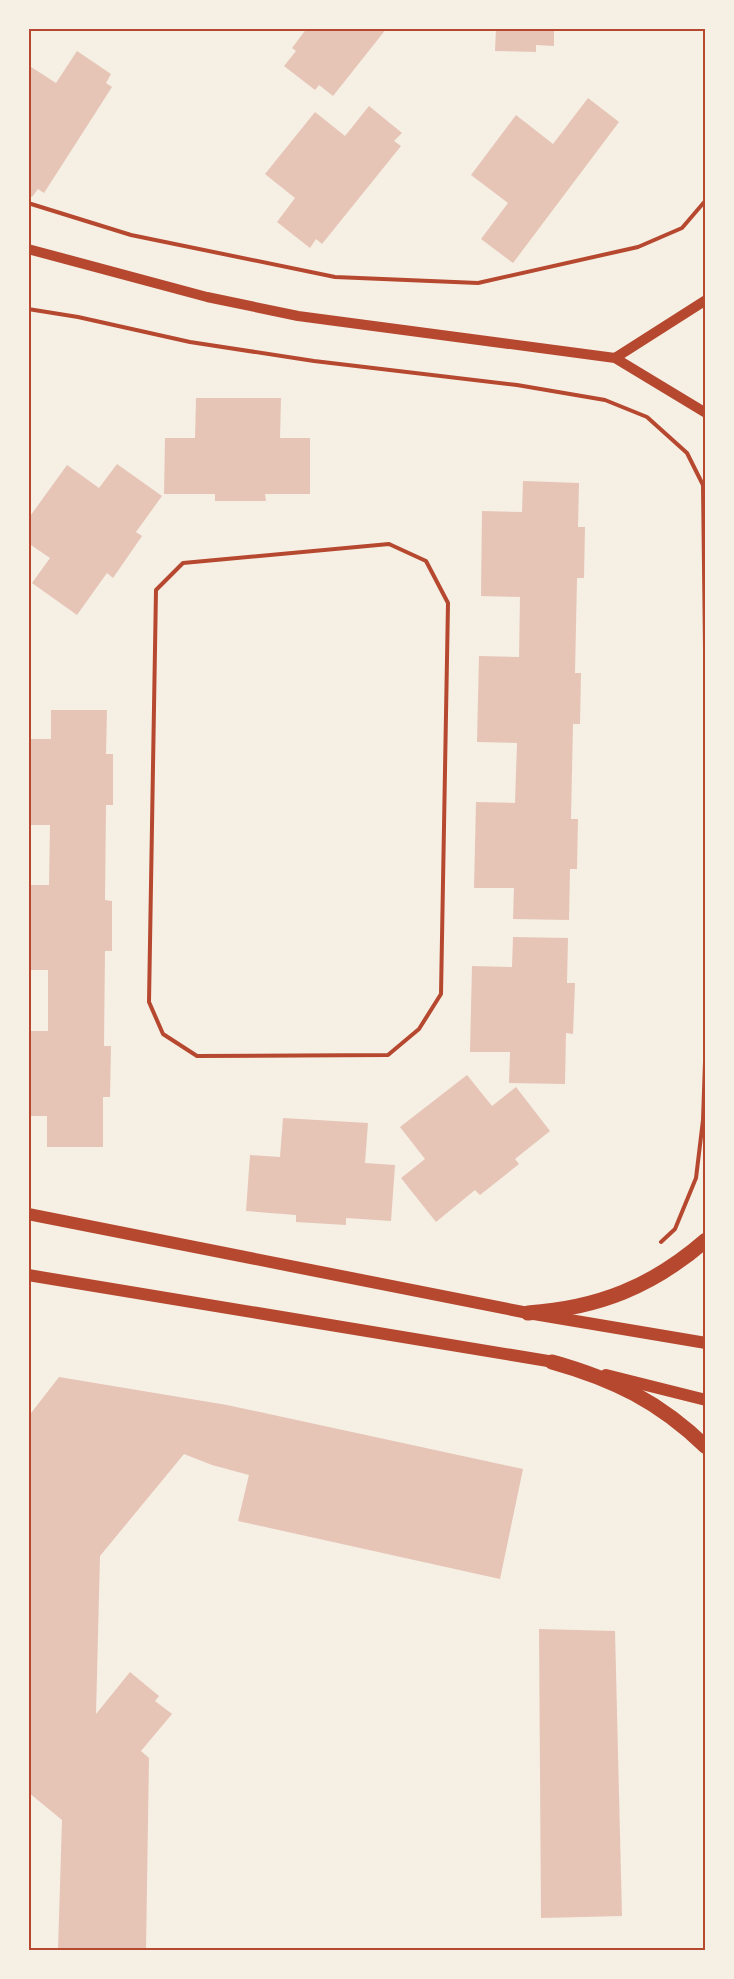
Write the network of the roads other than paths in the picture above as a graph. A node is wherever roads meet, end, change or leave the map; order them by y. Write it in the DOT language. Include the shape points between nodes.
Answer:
graph roads {
  1 [pos="28,249"];
  2 [pos="705,300"];
  3 [pos="615,358"];
  4 [pos="705,413"];
  5 [pos="28,1214"];
  6 [pos="705,1240"];
  7 [pos="28,1275"];
  8 [pos="528,1313"];
  9 [pos="705,1343"];
  10 [pos="552,1362"];
  11 [pos="705,1400"];
  12 [pos="705,1447"];
  1 -- 3 [label="street" via="207,297 298,316"];
  2 -- 3 [label="street"];
  3 -- 4 [label="street"];
  5 -- 8 [label="main road"];
  6 -- 8 [label="main road" via="689,1256 629,1291 562,1311"];
  7 -- 10 [label="main road"];
  8 -- 9 [label="main road"];
  10 -- 11 [label="main road"];
  10 -- 12 [label="main road" via="590,1372 625,1388 659,1407"];
}
